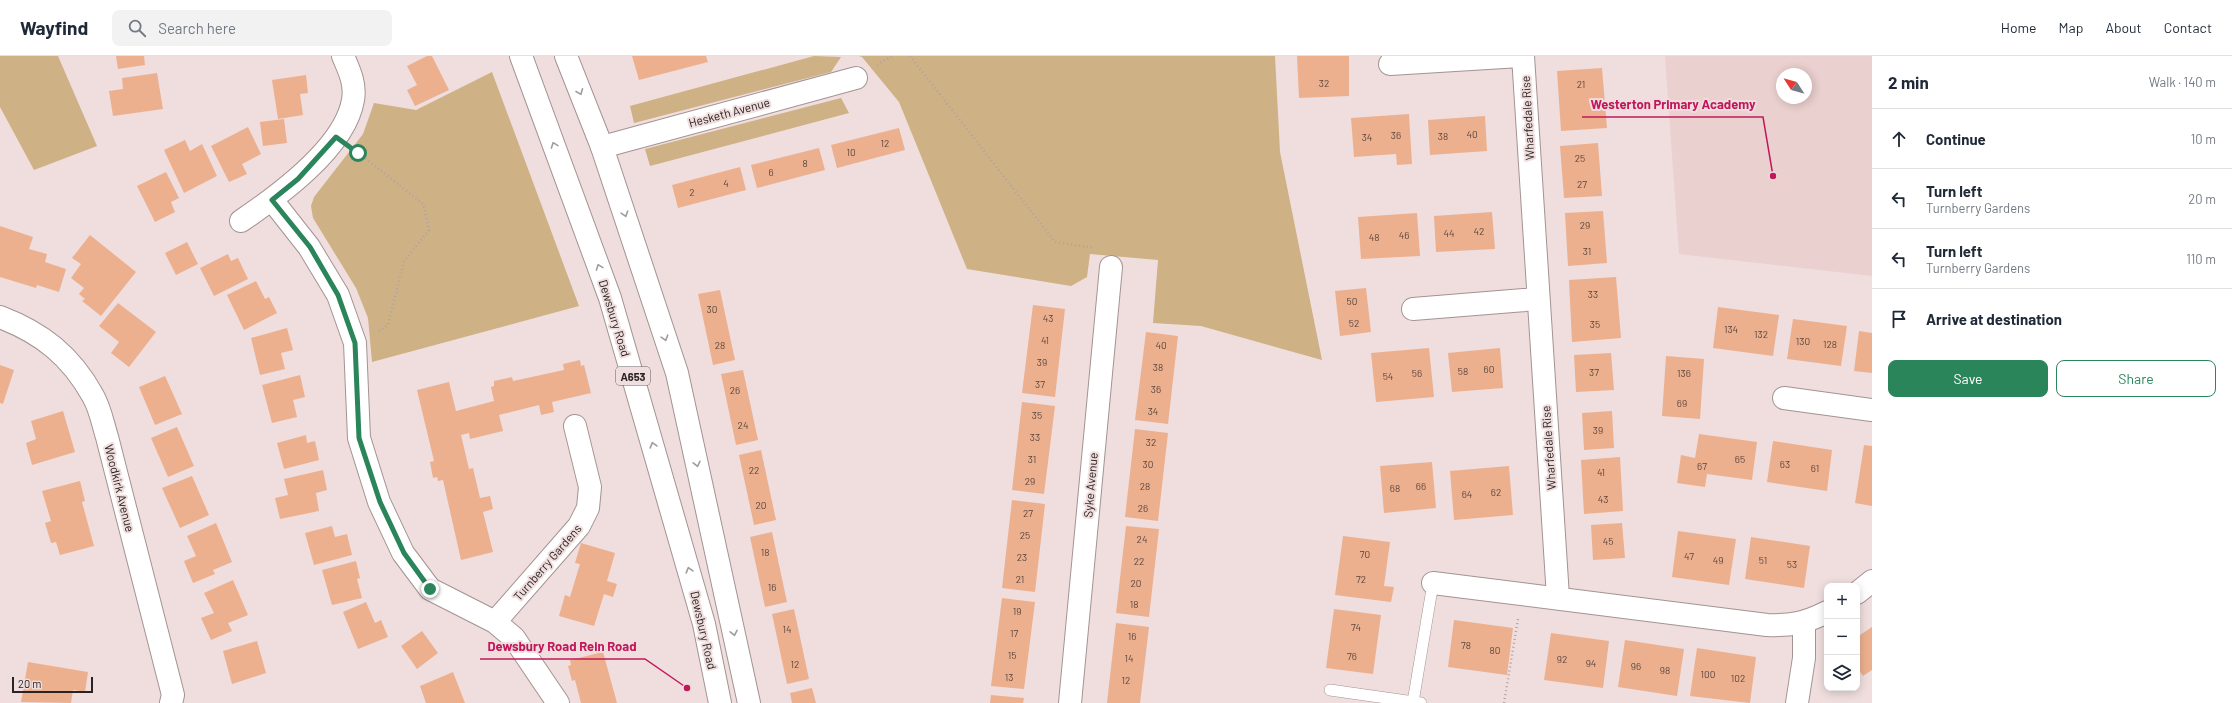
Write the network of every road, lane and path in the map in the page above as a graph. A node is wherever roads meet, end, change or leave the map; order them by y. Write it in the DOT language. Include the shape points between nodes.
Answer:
graph roads {
  1 [pos="343,56"];
  2 [pos="521,56"];
  3 [pos="566,56"];
  4 [pos="910,56"];
  5 [pos="1522,56"];
  6 [pos="1390,64"];
  7 [pos="856,78"];
  8 [pos="336,137"];
  9 [pos="602,147"];
  10 [pos="272,200"];
  11 [pos="241,221"];
  12 [pos="1111,267"];
  13 [pos="1537,299"];
  14 [pos="1413,309"];
  15 [pos="0,317"];
  16 [pos="388,325"];
  17 [pos="1784,398"];
  18 [pos="1872,410"];
  19 [pos="575,426"];
  20 [pos="1872,581"];
  21 [pos="1433,582"];
  22 [pos="1860,591"];
  23 [pos="1522,592"];
  24 [pos="1558,597"];
  25 [pos="1824,613"];
  26 [pos="494,622"];
  27 [pos="1804,623"];
  28 [pos="1330,690"];
  29 [pos="1417,702"];
  30 [pos="172,703"];
  31 [pos="558,703"];
  32 [pos="720,703"];
  33 [pos="749,703"];
  34 [pos="1070,703"];
  35 [pos="1504,703"];
  36 [pos="1797,703"];
  1 -- 8 [label="street" via="353,78 353,100 346,121"];
  32 -- 2 [label="street, Dewsbury Road / A653, one-way" via="704,624 610,298"];
  3 -- 9 [label="street, one-way"];
  4 -- 12 [label="path" via="1055,242 1116,252"];
  5 -- 6 [label="street, Wharfedale Rise"];
  5 -- 13 [label="street, Wharfedale Rise"];
  7 -- 9 [label="street, Hesketh Avenue"];
  8 -- 10 [label="street" via="298,179"];
  8 -- 16 [label="path" via="423,204 429,230 404,261"];
  9 -- 33 [label="street, one-way" via="677,373"];
  10 -- 11 [label="street"];
  10 -- 26 [label="street" via="310,247 338,295 355,343 359,438 380,502 404,553 430,589"];
  12 -- 34 [label="street, Syke Avenue"];
  13 -- 14 [label="street"];
  13 -- 24 [label="street, Wharfedale Rise"];
  15 -- 30 [label="street, Woodkirk Avenue" via="22,325 51,343 75,368 94,397 107,437 173,695"];
  17 -- 18 [label="street"];
  19 -- 26 [label="street, Turnberry Gardens" via="590,487 588,508 579,526"];
  20 -- 22 [label="street"];
  21 -- 23 [label="street"];
  21 -- 29 [label="lane"];
  23 -- 24 [label="street"];
  23 -- 35 [label="path"];
  24 -- 27 [label="street" via="1767,625 1786,626"];
  25 -- 27 [label="street"];
  26 -- 31 [label="street" via="514,638"];
  27 -- 36 [label="street" via="1804,658"];
  28 -- 29 [label="lane"];
}
